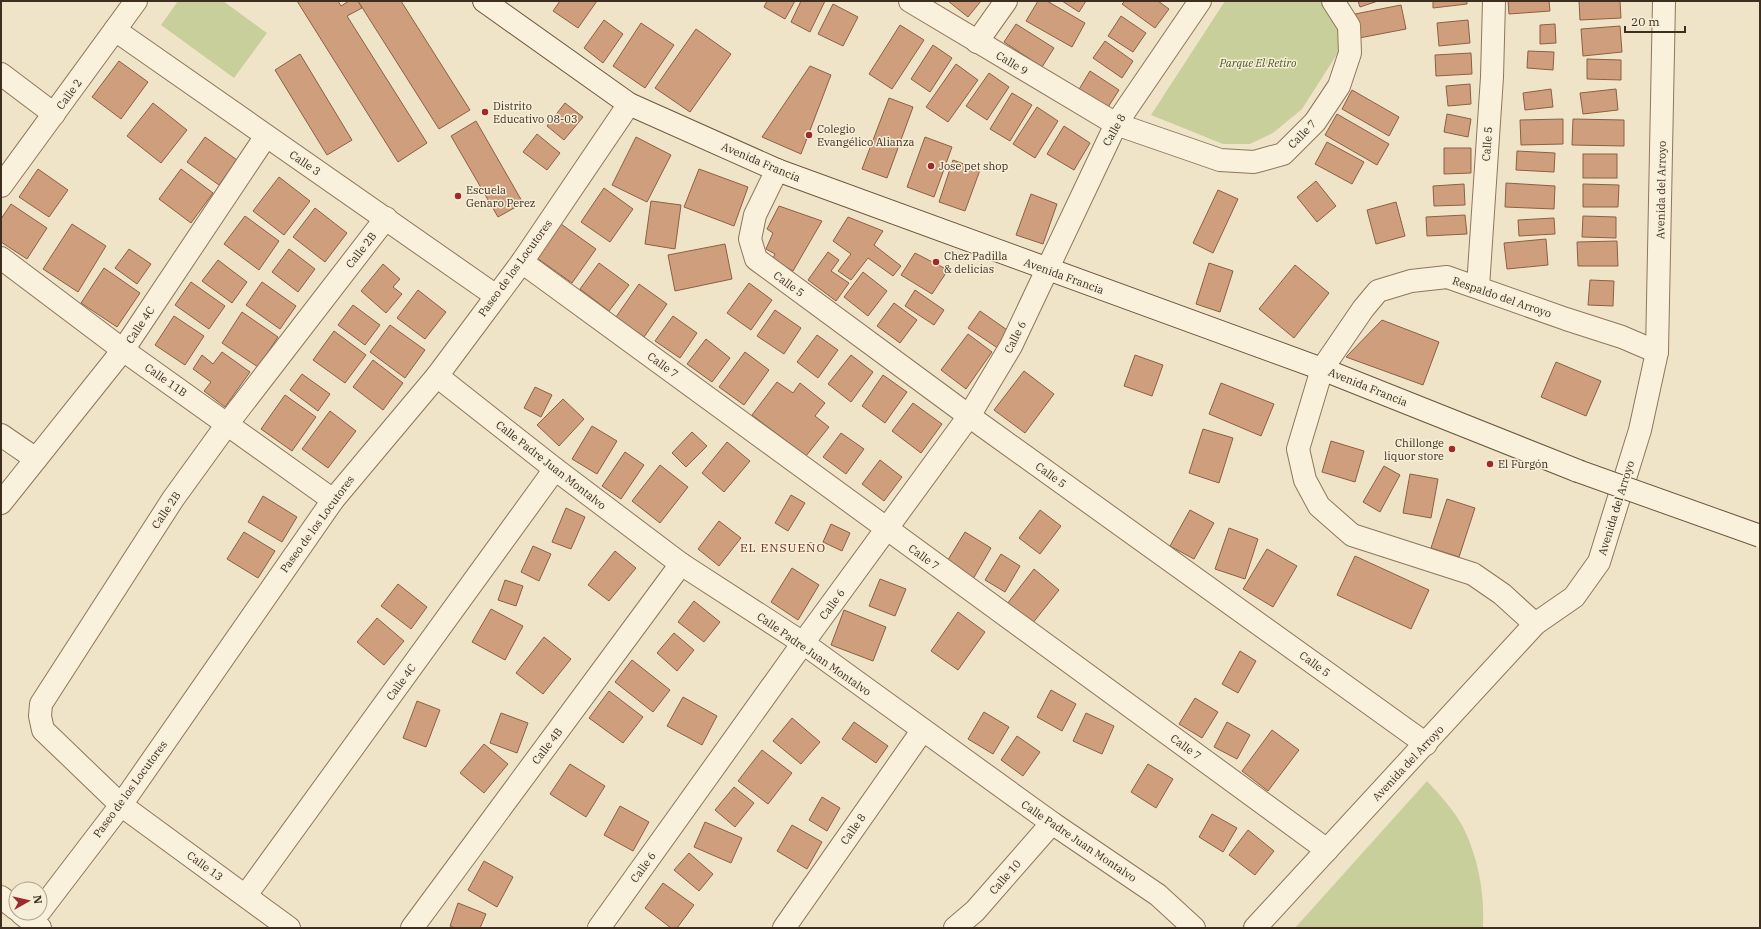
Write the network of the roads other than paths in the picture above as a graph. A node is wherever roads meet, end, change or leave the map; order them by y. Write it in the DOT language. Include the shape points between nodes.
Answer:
graph roads {
  1 [pos="136,1"];
  2 [pos="484,1"];
  3 [pos="910,1"];
  4 [pos="1006,1"];
  5 [pos="1200,1"];
  6 [pos="1333,1"];
  7 [pos="1494,1"];
  8 [pos="1664,1"];
  9 [pos="115,30"];
  10 [pos="977,42"];
  11 [pos="1,74"];
  12 [pos="629,104"];
  13 [pos="54,114"];
  14 [pos="1116,124"];
  15 [pos="266,136"];
  16 [pos="777,170"];
  17 [pos="1,186"];
  18 [pos="386,218"];
  19 [pos="1,258"];
  20 [pos="522,262"];
  21 [pos="1047,270"];
  22 [pos="1478,287"];
  23 [pos="496,296"];
  24 [pos="123,350"];
  25 [pos="1657,352"];
  26 [pos="1322,369"];
  27 [pos="437,376"];
  28 [pos="969,416"];
  29 [pos="228,423"];
  30 [pos="1,435"];
  31 [pos="36,459"];
  32 [pos="555,469"];
  33 [pos="332,500"];
  34 [pos="1,503"];
  35 [pos="887,529"];
  36 [pos="1760,536"];
  37 [pos="681,564"];
  38 [pos="1535,624"];
  39 [pos="803,643"];
  40 [pos="922,730"];
  41 [pos="1426,744"];
  42 [pos="121,805"];
  43 [pos="1052,823"];
  44 [pos="1328,850"];
  45 [pos="246,895"];
  46 [pos="48,897"];
  47 [pos="289,928"];
  48 [pos="412,928"];
  49 [pos="599,928"];
  50 [pos="784,928"];
  51 [pos="955,928"];
  52 [pos="1194,928"];
  53 [pos="1255,928"];
  1 -- 9 [label="street, Calle 2"];
  2 -- 12 [label="street, Avenida Francia"];
  3 -- 10 [label="street, Calle 9"];
  4 -- 10 [label="street"];
  5 -- 14 [label="street, Calle 8"];
  6 -- 14 [label="street, Calle 7" via="1349,26 1350,53 1339,86 1314,122 1283,154 1254,162 1220,160"];
  7 -- 22 [label="street, Calle 5" via="1492,76"];
  8 -- 25 [label="street, Avenida del Arroyo"];
  9 -- 13 [label="street, Calle 2"];
  9 -- 15 [label="street, Calle 3"];
  10 -- 14 [label="street, Calle 9"];
  11 -- 13 [label="street"];
  12 -- 16 [label="street, Avenida Francia"];
  12 -- 20 [label="street, Paseo de los Locutores"];
  13 -- 17 [label="street, Calle 2"];
  14 -- 21 [label="street, Calle 8"];
  15 -- 18 [label="street, Calle 3"];
  15 -- 24 [label="street, Calle 4C"];
  16 -- 21 [label="street, Avenida Francia"];
  16 -- 28 [label="street, Calle 5" via="756,215 750,239 756,259"];
  18 -- 23 [label="street, Calle 3"];
  18 -- 29 [label="street, Calle 2B"];
  19 -- 24 [label="street, Calle 11B"];
  20 -- 23 [label="street, Paseo de los Locutores"];
  20 -- 35 [label="street, Calle 7"];
  21 -- 26 [label="street, Avenida Francia"];
  21 -- 28 [label="street, Calle 6" via="1011,346"];
  22 -- 25 [label="street, Respaldo del Arroyo" via="1622,337"];
  22 -- 26 [label="street, Respaldo del Arroyo" via="1448,278 1411,281 1378,291"];
  23 -- 27 [label="street, Paseo de los Locutores"];
  24 -- 29 [label="street, Calle 11B"];
  24 -- 31 [label="street, Calle 4C"];
  25 -- 38 [label="street, Avenida del Arroyo" via="1640,430 1599,562 1574,597"];
  26 -- 36 [label="street, Avenida Francia, bridge" via="1578,471"];
  26 -- 38 [label="street, Respaldo del Arroyo" via="1298,449 1305,480 1319,506 1352,535 1473,574 1502,594"];
  27 -- 32 [label="street, Calle Padre Juan Montalvo"];
  27 -- 33 [label="street, Paseo de los Locutores"];
  28 -- 35 [label="street, Calle 6"];
  28 -- 41 [label="street, Calle 5"];
  29 -- 33 [label="street, Calle 11B"];
  29 -- 42 [label="street, Calle 2B" via="173,499 41,704 43,730"];
  30 -- 31 [label="street"];
  31 -- 34 [label="street, Calle 4C"];
  32 -- 37 [label="street, Calle Padre Juan Montalvo"];
  32 -- 45 [label="street, Calle 4C"];
  33 -- 42 [label="street, Paseo de los Locutores"];
  35 -- 39 [label="street, Calle 6"];
  35 -- 44 [label="street, Calle 7"];
  37 -- 39 [label="street, Calle Padre Juan Montalvo"];
  37 -- 48 [label="street, Calle 4B"];
  38 -- 41 [label="street, Avenida del Arroyo"];
  39 -- 40 [label="street, Calle Padre Juan Montalvo"];
  39 -- 49 [label="street, Calle 6"];
  40 -- 43 [label="street, Calle Padre Juan Montalvo"];
  40 -- 50 [label="street, Calle 8"];
  41 -- 44 [label="street, Avenida del Arroyo"];
  42 -- 45 [label="street, Calle 13"];
  42 -- 46 [label="street, Paseo de los Locutores"];
  43 -- 51 [label="street, Calle 10" via="974,911"];
  43 -- 52 [label="street, Calle Padre Juan Montalvo" via="1158,895"];
  44 -- 53 [label="street, Avenida del Arroyo"];
  45 -- 47 [label="street, Calle 13"];
}
